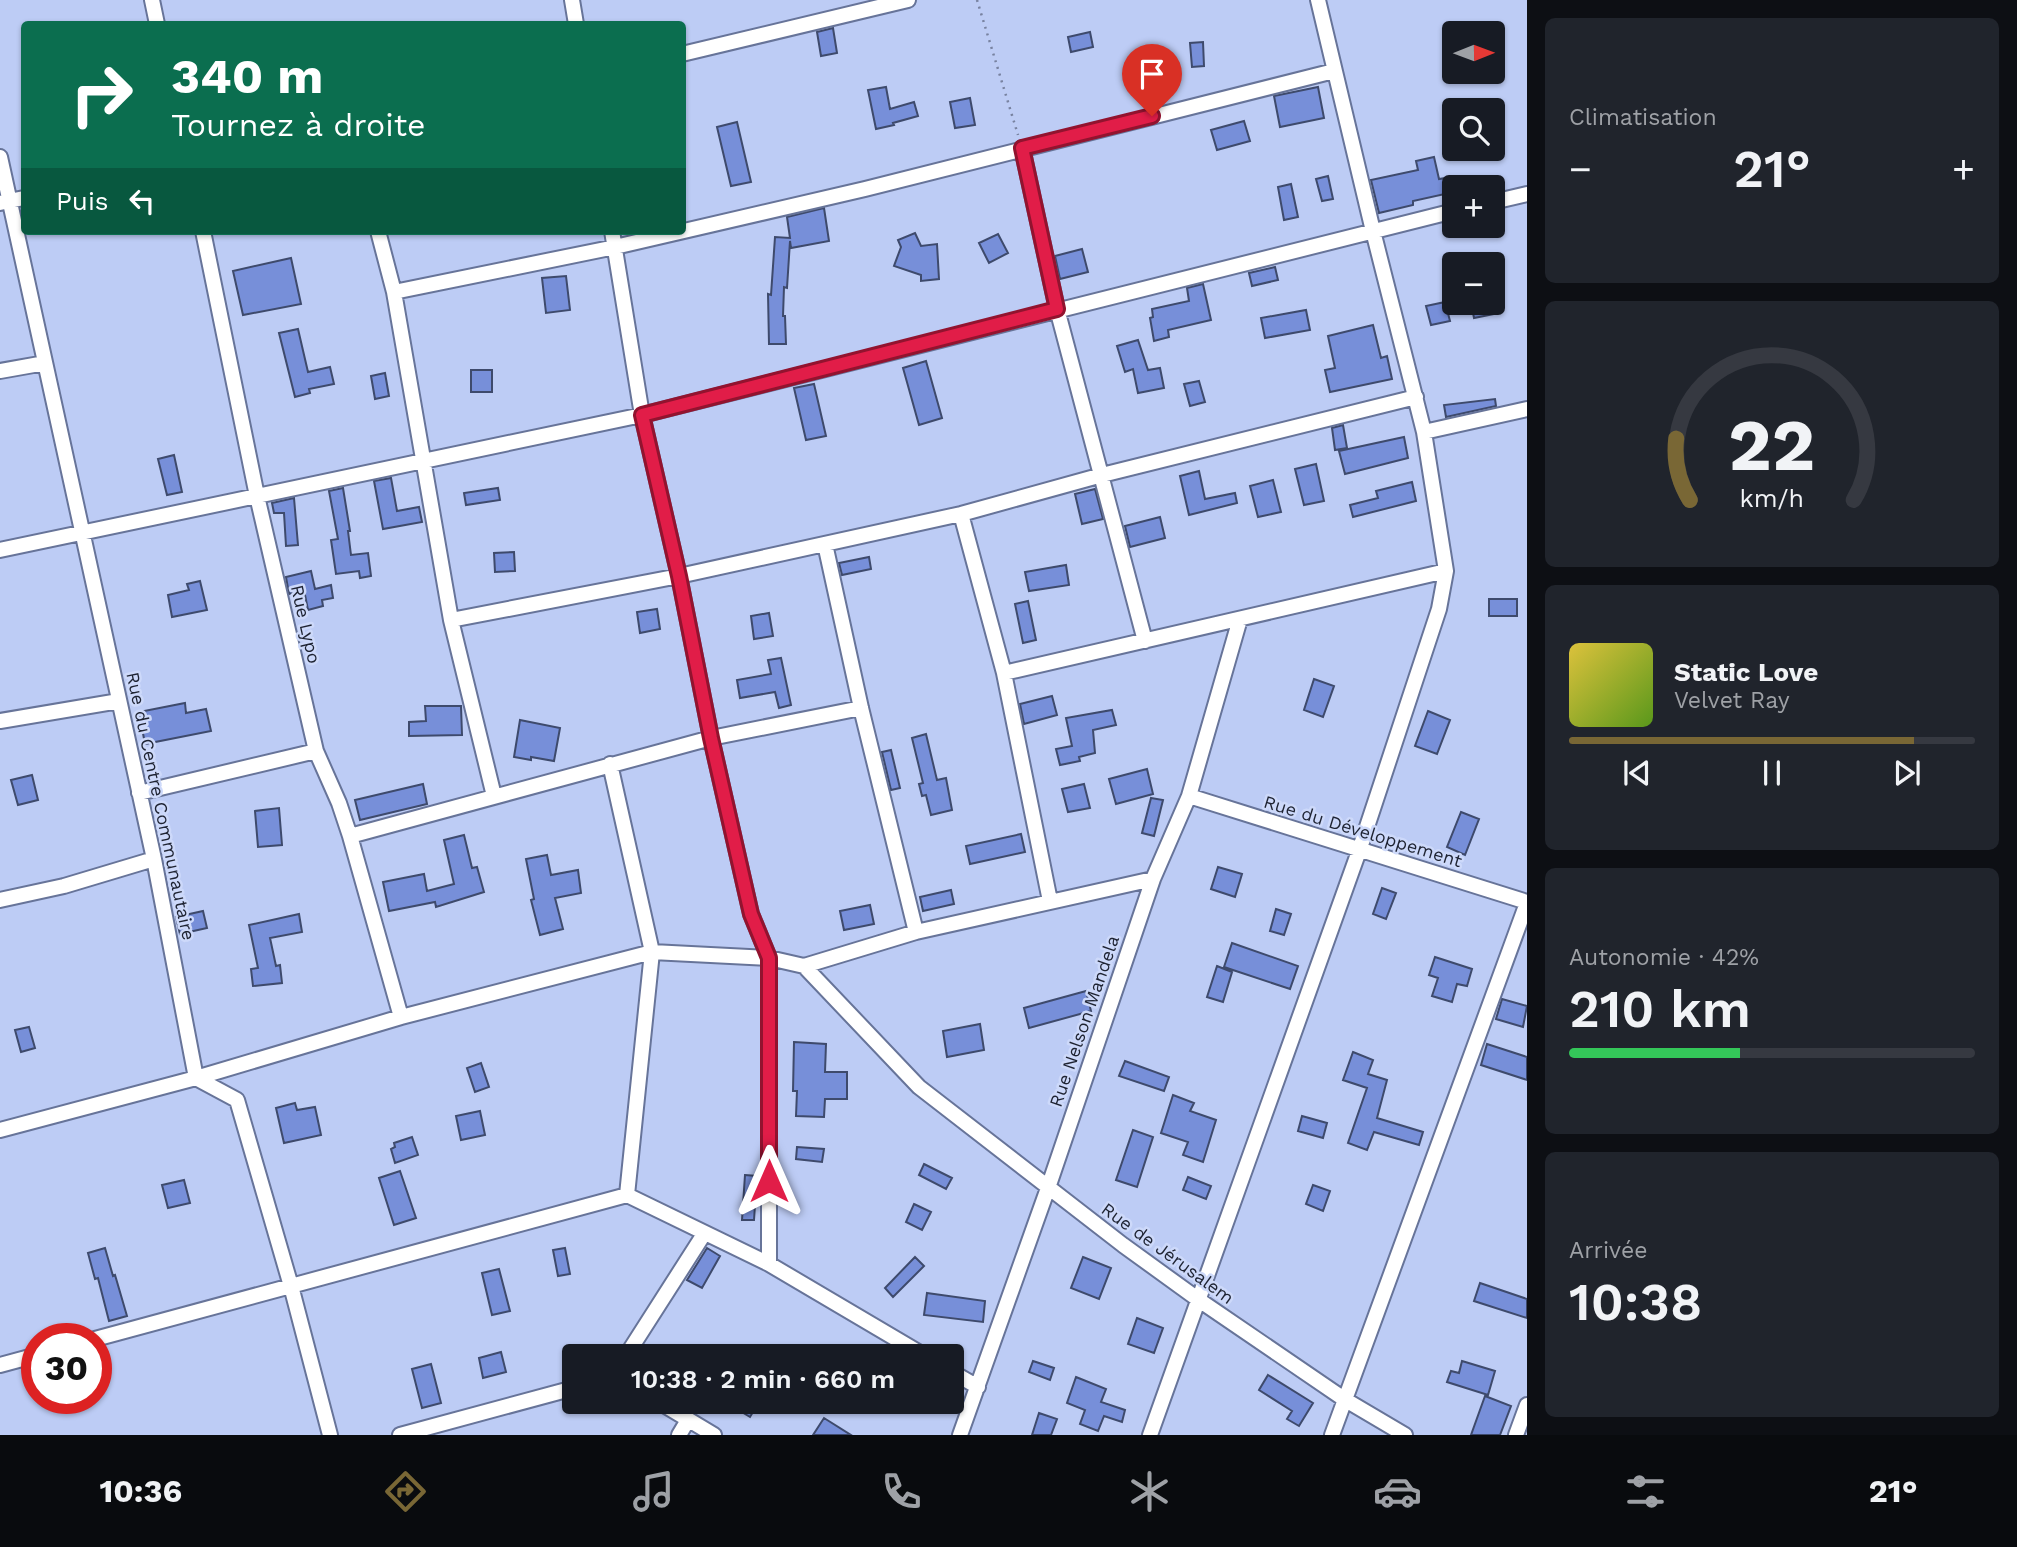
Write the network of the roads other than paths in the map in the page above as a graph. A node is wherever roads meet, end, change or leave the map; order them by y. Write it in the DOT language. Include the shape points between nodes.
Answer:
graph roads {
  1 [pos="152,0"];
  2 [pos="572,0"];
  3 [pos="908,0"];
  4 [pos="1318,0"];
  5 [pos="156,21"];
  6 [pos="576,21"];
  7 [pos="686,53"];
  8 [pos="1334,71"];
  9 [pos="1022,148"];
  10 [pos="0,157"];
  11 [pos="1527,194"];
  12 [pos="1505,199"];
  13 [pos="11,201"];
  14 [pos="1442,214"];
  15 [pos="686,230"];
  16 [pos="1373,232"];
  17 [pos="204,235"];
  18 [pos="379,235"];
  19 [pos="613,235"];
  20 [pos="667,235"];
  21 [pos="615,247"];
  22 [pos="394,292"];
  23 [pos="1057,309"];
  24 [pos="45,363"];
  25 [pos="0,371"];
  26 [pos="1416,397"];
  27 [pos="1527,409"];
  28 [pos="642,415"];
  29 [pos="1424,432"];
  30 [pos="424,460"];
  31 [pos="1101,475"];
  32 [pos="257,496"];
  33 [pos="961,513"];
  34 [pos="82,532"];
  35 [pos="825,544"];
  36 [pos="0,550"];
  37 [pos="1446,571"];
  38 [pos="679,576"];
  39 [pos="1240,619"];
  40 [pos="451,620"];
  41 [pos="1145,641"];
  42 [pos="1004,673"];
  43 [pos="119,701"];
  44 [pos="861,708"];
  45 [pos="0,722"];
  46 [pos="711,738"];
  47 [pos="316,751"];
  48 [pos="610,764"];
  49 [pos="139,793"];
  50 [pos="494,796"];
  51 [pos="1189,796"];
  52 [pos="350,836"];
  53 [pos="1359,851"];
  54 [pos="154,859"];
  55 [pos="1153,879"];
  56 [pos="0,900"];
  57 [pos="1050,901"];
  58 [pos="1527,903"];
  59 [pos="916,932"];
  60 [pos="652,953"];
  61 [pos="769,958"];
  62 [pos="804,966"];
  63 [pos="401,1017"];
  64 [pos="196,1078"];
  65 [pos="0,1129"];
  66 [pos="1048,1188"];
  67 [pos="627,1195"];
  68 [pos="704,1234"];
  69 [pos="769,1264"];
  70 [pos="291,1286"];
  71 [pos="1199,1300"];
  72 [pos="112,1334"];
  73 [pos="634,1344"];
  74 [pos="905,1344"];
  75 [pos="21,1359"];
  76 [pos="0,1365"];
  77 [pos="964,1379"];
  78 [pos="978,1387"];
  79 [pos="562,1391"];
  80 [pos="1345,1399"];
  81 [pos="1527,1405"];
  82 [pos="678,1414"];
  83 [pos="688,1420"];
  84 [pos="330,1435"];
  85 [pos="400,1435"];
  86 [pos="679,1435"];
  87 [pos="714,1435"];
  88 [pos="960,1435"];
  89 [pos="1150,1435"];
  90 [pos="1332,1435"];
  91 [pos="1405,1435"];
  92 [pos="1516,1435"];
  1 -- 5 [label="street"];
  2 -- 6 [label="street"];
  3 -- 7 [label="street"];
  4 -- 8 [label="street"];
  8 -- 9 [label="street"];
  8 -- 16 [label="street"];
  9 -- 15 [label="street"];
  9 -- 23 [label="street"];
  10 -- 13 [label="street, Rue du Centre Communautaire"];
  11 -- 12 [label="street"];
  13 -- 24 [label="street, Rue du Centre Communautaire"];
  14 -- 16 [label="street"];
  16 -- 23 [label="street"];
  16 -- 26 [label="street"];
  17 -- 32 [label="street, Rue Lypo"];
  18 -- 22 [label="street"];
  19 -- 21 [label="street"];
  20 -- 21 [label="street"];
  21 -- 22 [label="street"];
  21 -- 28 [label="street"];
  22 -- 30 [label="street"];
  23 -- 28 [label="street"];
  23 -- 31 [label="street"];
  24 -- 25 [label="street"];
  24 -- 34 [label="street, Rue du Centre Communautaire"];
  26 -- 29 [label="street"];
  26 -- 31 [label="street"];
  27 -- 29 [label="street"];
  28 -- 30 [label="street"];
  28 -- 38 [label="street"];
  29 -- 37 [label="street"];
  30 -- 32 [label="street"];
  30 -- 40 [label="street"];
  31 -- 33 [label="street"];
  31 -- 41 [label="street"];
  32 -- 34 [label="street"];
  32 -- 47 [label="street, Rue Lypo"];
  33 -- 35 [label="street"];
  33 -- 42 [label="street"];
  34 -- 36 [label="street"];
  34 -- 43 [label="street, Rue du Centre Communautaire"];
  35 -- 38 [label="street"];
  35 -- 44 [label="street"];
  37 -- 39 [label="street"];
  37 -- 53 [label="street" via="1439,609"];
  38 -- 40 [label="street"];
  38 -- 46 [label="street"];
  39 -- 41 [label="street"];
  39 -- 51 [label="street, Rue Nelson Mandela"];
  40 -- 50 [label="street"];
  41 -- 42 [label="street"];
  42 -- 57 [label="street"];
  43 -- 45 [label="street"];
  43 -- 49 [label="street, Rue du Centre Communautaire"];
  44 -- 46 [label="street"];
  44 -- 59 [label="street"];
  46 -- 48 [label="street"];
  46 -- 61 [label="street" via="751,914"];
  47 -- 49 [label="street"];
  47 -- 52 [label="street, Rue Lypo"];
  48 -- 50 [label="street"];
  48 -- 60 [label="street"];
  49 -- 54 [label="street, Rue du Centre Communautaire"];
  50 -- 52 [label="street"];
  51 -- 53 [label="street, Rue du Développement"];
  51 -- 55 [label="street, Rue Nelson Mandela"];
  52 -- 63 [label="street, Rue Lypo"];
  53 -- 58 [label="street, Rue du Développement"];
  53 -- 71 [label="street"];
  54 -- 56 [label="street"];
  54 -- 64 [label="street, Rue du Centre Communautaire"];
  55 -- 57 [label="street"];
  55 -- 66 [label="street, Rue Nelson Mandela"];
  57 -- 59 [label="street"];
  58 -- 80 [label="street"];
  59 -- 62 [label="street"];
  60 -- 61 [label="street"];
  60 -- 63 [label="street"];
  60 -- 67 [label="street"];
  61 -- 62 [label="street"];
  61 -- 69 [label="street"];
  62 -- 66 [label="street, Rue de Jérusalem" via="919,1087"];
  63 -- 64 [label="street"];
  64 -- 65 [label="street"];
  64 -- 70 [label="street" via="237,1100"];
  66 -- 71 [label="street, Rue de Jérusalem"];
  66 -- 78 [label="street, Rue Nelson Mandela"];
  67 -- 68 [label="street"];
  67 -- 70 [label="street"];
  68 -- 69 [label="street"];
  68 -- 73 [label="street"];
  69 -- 74 [label="street"];
  70 -- 72 [label="street"];
  70 -- 84 [label="street"];
  71 -- 80 [label="street, Rue de Jérusalem"];
  71 -- 89 [label="street"];
  75 -- 76 [label="street"];
  77 -- 78 [label="street"];
  78 -- 88 [label="street, Rue Nelson Mandela"];
  79 -- 85 [label="street"];
  80 -- 90 [label="street"];
  80 -- 91 [label="street, Rue de Jérusalem"];
  81 -- 92 [label="street"];
  82 -- 83 [label="street"];
  83 -- 86 [label="street"];
  83 -- 87 [label="street"];
}
